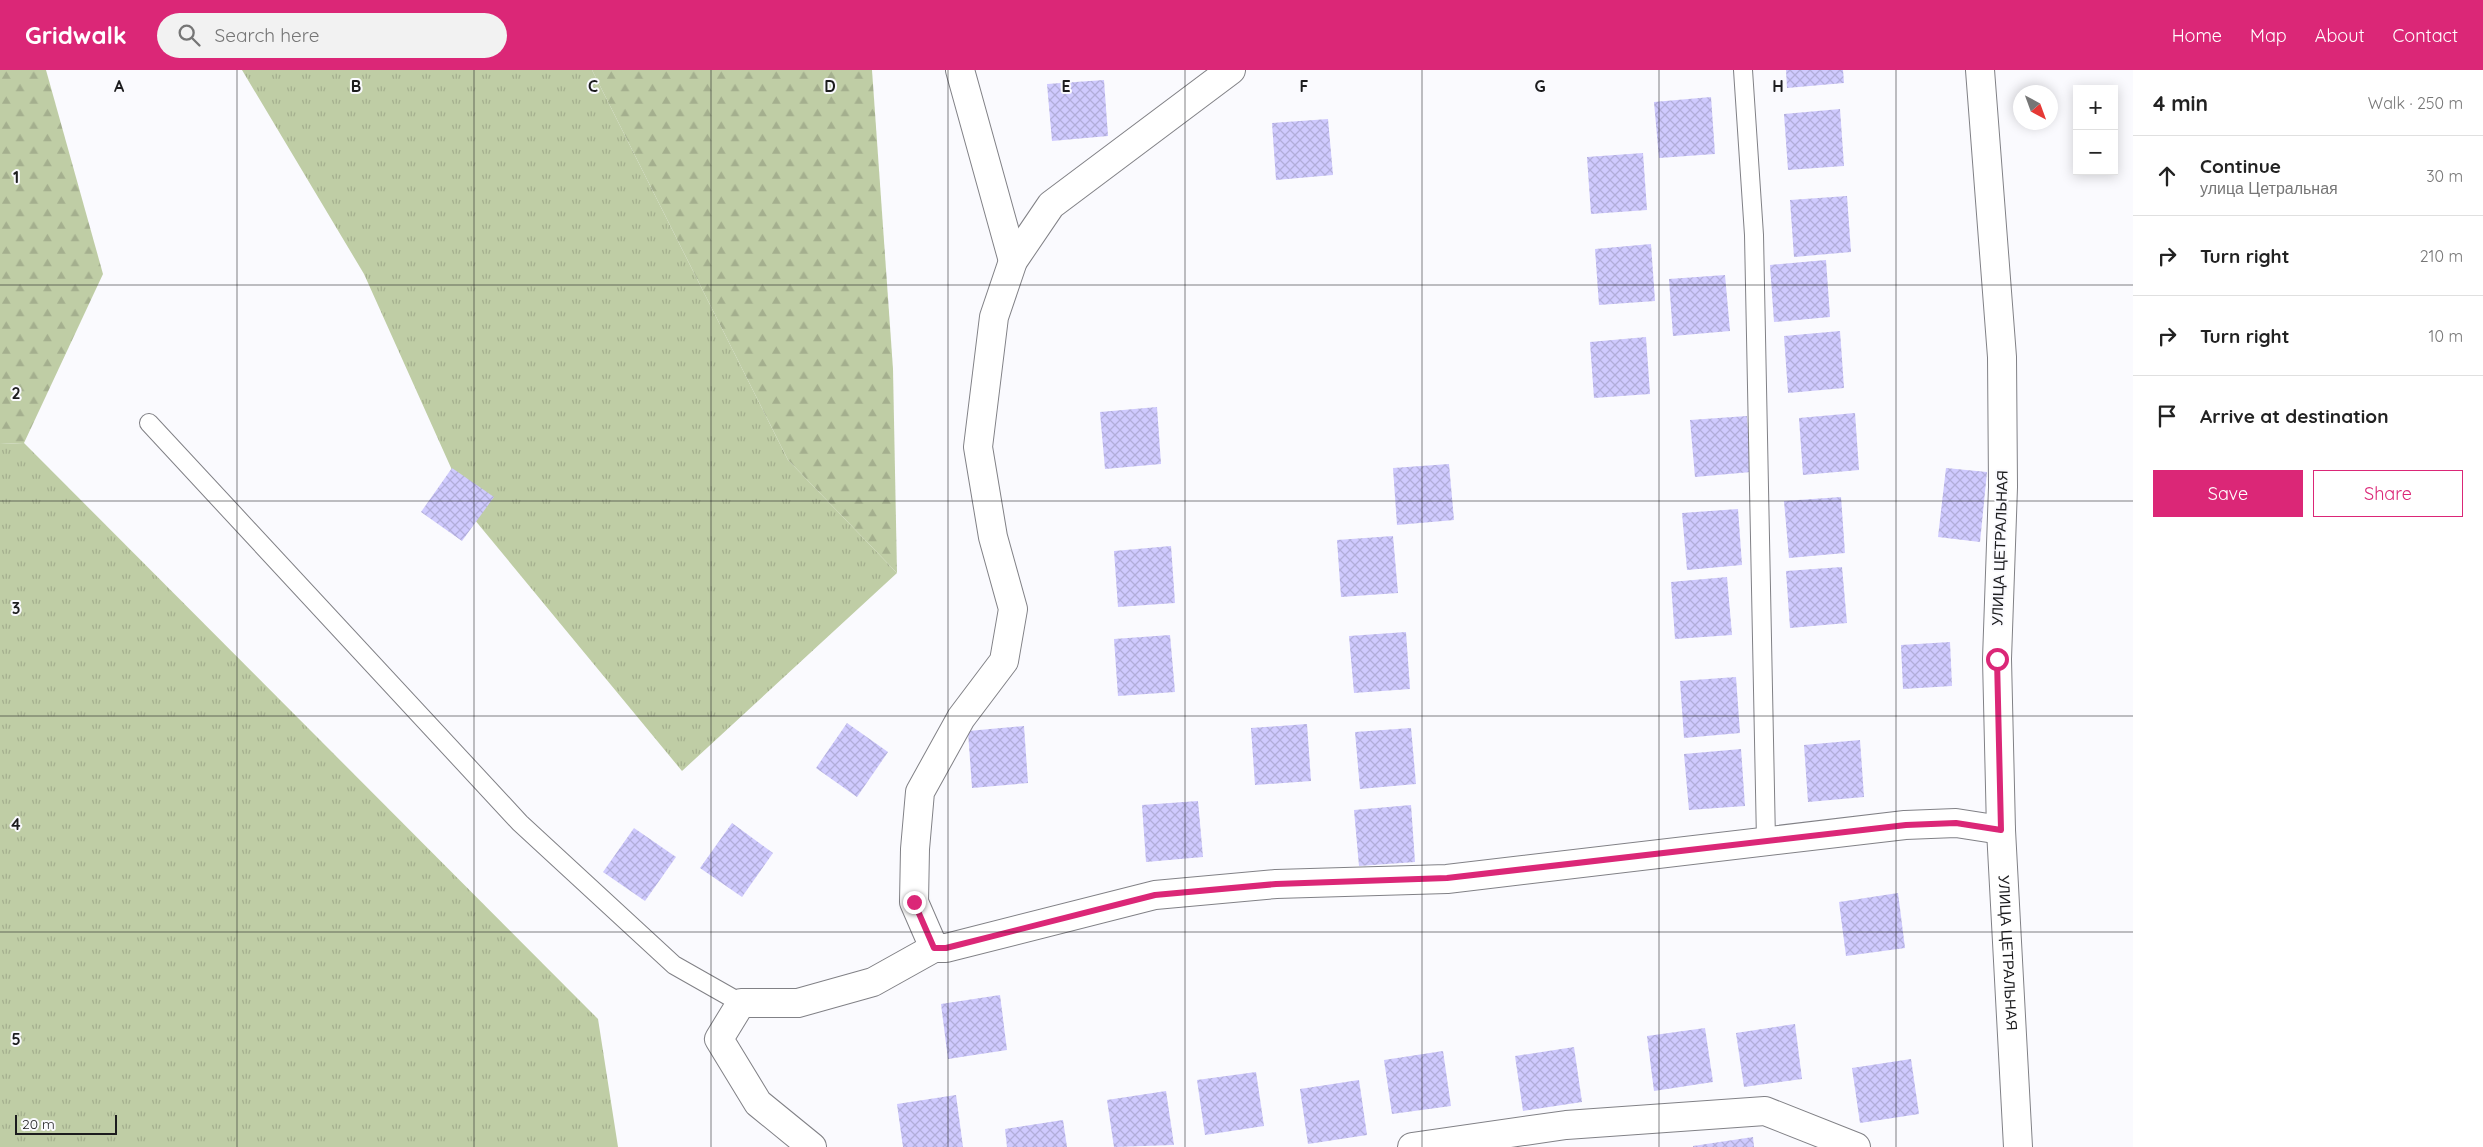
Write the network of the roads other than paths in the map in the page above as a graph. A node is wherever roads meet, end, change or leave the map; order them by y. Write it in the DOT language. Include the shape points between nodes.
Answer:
graph roads {
  1 [pos="960,70"];
  2 [pos="1230,70"];
  3 [pos="1743,70"];
  4 [pos="1980,70"];
  5 [pos="1013,261"];
  6 [pos="149,423"];
  7 [pos="2001,830"];
  8 [pos="1766,841"];
  9 [pos="934,948"];
  10 [pos="742,1002"];
  11 [pos="812,1147"];
  12 [pos="1412,1147"];
  13 [pos="1856,1147"];
  14 [pos="2018,1147"];
  1 -- 5 [label="street"];
  2 -- 5 [label="street" via="1051,205"];
  3 -- 8 [label="lane" via="1754,235"];
  4 -- 7 [label="street, УЛИЦА ЦЕТРАЛЬНАЯ" via="2002,357 2003,487 1997,659"];
  5 -- 9 [label="street" via="994,317 978,447 993,537 1013,609 1004,661 961,718 920,792 914,849 914,902"];
  6 -- 10 [label="lane" via="520,823 674,965"];
  7 -- 8 [label="street" via="1956,823 1906,825"];
  7 -- 14 [label="street, УЛИЦА ЦЕТРАЛЬНАЯ"];
  8 -- 9 [label="street" via="1447,878 1276,884 1155,895 946,948"];
  9 -- 10 [label="street" via="873,982 798,1002"];
  10 -- 11 [label="street" via="720,1039 758,1104"];
  12 -- 13 [label="street" via="1566,1125 1765,1111"];
}
